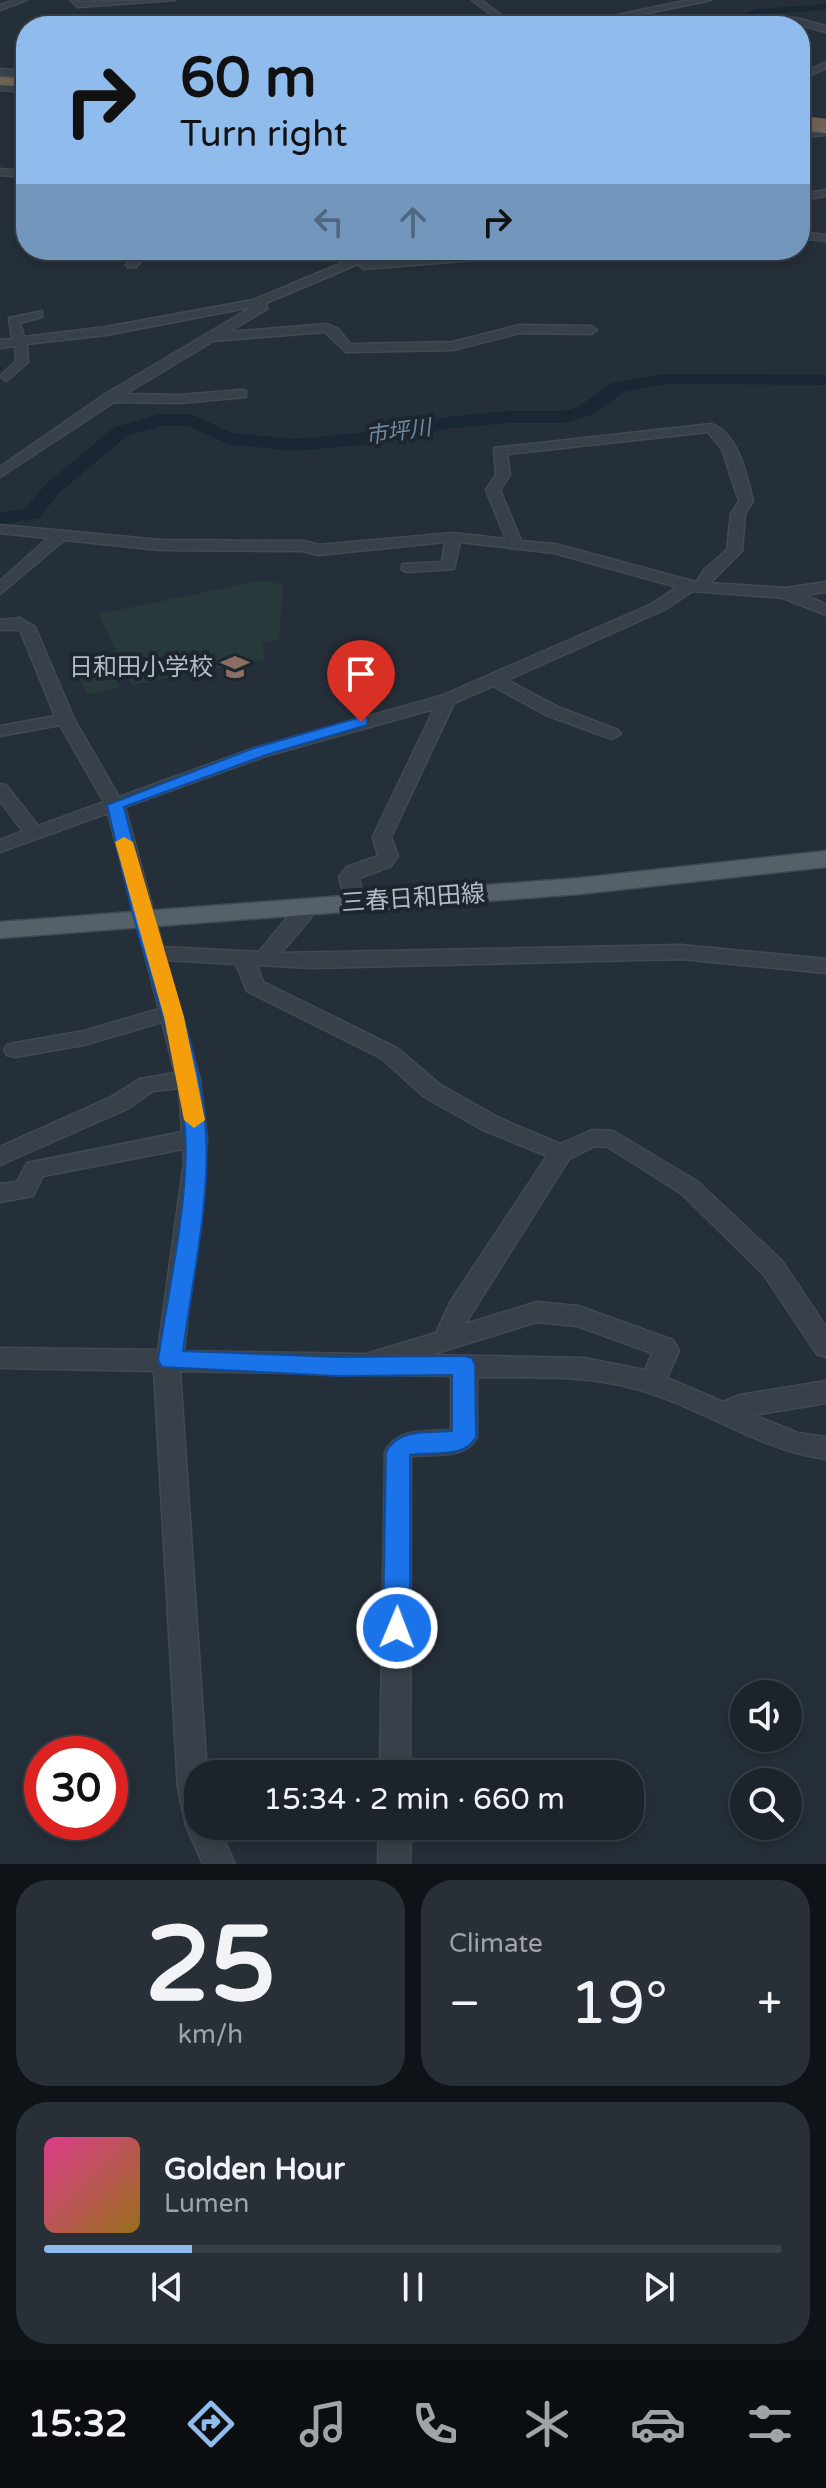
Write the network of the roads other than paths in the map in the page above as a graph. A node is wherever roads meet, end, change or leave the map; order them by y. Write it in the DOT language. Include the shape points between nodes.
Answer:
graph roads {
  1 [pos="23,0"];
  2 [pos="171,0"];
  3 [pos="707,0"];
  4 [pos="478,2"];
  5 [pos="77,5"];
  6 [pos="0,8"];
  7 [pos="483,16"];
  8 [pos="497,16"];
  9 [pos="626,16"];
  10 [pos="136,260"];
  11 [pos="363,260"];
  12 [pos="431,260"];
  13 [pos="132,265"];
  14 [pos="351,266"];
  15 [pos="268,300"];
  16 [pos="38,314"];
  17 [pos="591,330"];
  18 [pos="213,337"];
  19 [pos="20,342"];
  20 [pos="0,344"];
  21 [pos="6,377"];
  22 [pos="241,394"];
  23 [pos="109,398"];
  24 [pos="0,473"];
  25 [pos="0,529"];
  26 [pos="61,535"];
  27 [pos="453,537"];
  28 [pos="103,541"];
  29 [pos="515,543"];
  30 [pos="48,547"];
  31 [pos="407,567"];
  32 [pos="695,587"];
  33 [pos="826,587"];
  34 [pos="0,589"];
  35 [pos="785,593"];
  36 [pos="826,610"];
  37 [pos="0,625"];
  38 [pos="494,680"];
  39 [pos="447,700"];
  40 [pos="65,719"];
  41 [pos="0,731"];
  42 [pos="612,734"];
  43 [pos="0,789"];
  44 [pos="115,805"];
  45 [pos="35,834"];
  46 [pos="0,846"];
  47 [pos="826,859"];
  48 [pos="354,903"];
  49 [pos="307,906"];
  50 [pos="143,918"];
  51 [pos="0,930"];
  52 [pos="154,953"];
  53 [pos="254,960"];
  54 [pos="826,966"];
  55 [pos="173,1012"];
  56 [pos="15,1050"];
  57 [pos="189,1079"];
  58 [pos="196,1139"];
  59 [pos="561,1153"];
  60 [pos="0,1157"];
  61 [pos="0,1193"];
  62 [pos="445,1340"];
  63 [pos="826,1347"];
  64 [pos="0,1358"];
  65 [pos="170,1360"];
  66 [pos="464,1365"];
  67 [pos="366,1366"];
  68 [pos="652,1383"];
  69 [pos="826,1392"];
  70 [pos="723,1414"];
  71 [pos="826,1448"];
  72 [pos="191,1760"];
  73 [pos="395,1760"];
  74 [pos="208,1840"];
  75 [pos="395,1840"];
  76 [pos="219,1864"];
  77 [pos="394,1864"];
  1 -- 6 [label="street"];
  2 -- 5 [label="street"];
  3 -- 9 [label="street"];
  4 -- 7 [label="street" via="470,5"];
  4 -- 8 [label="street"];
  10 -- 13 [label="street"];
  11 -- 14 [label="street"];
  12 -- 14 [label="street"];
  14 -- 15 [label="street"];
  15 -- 18 [label="street"];
  15 -- 19 [label="street"];
  16 -- 19 [label="street" via="13,321"];
  17 -- 18 [label="street" via="520,329 453,346 355,350 327,328"];
  18 -- 23 [label="street"];
  19 -- 20 [label="street"];
  19 -- 21 [label="street" via="20,366"];
  22 -- 23 [label="street"];
  23 -- 24 [label="street"];
  25 -- 26 [label="street"];
  26 -- 28 [label="street"];
  26 -- 30 [label="street"];
  27 -- 28 [label="street" via="318,550"];
  27 -- 29 [label="street"];
  27 -- 31 [label="street" via="449,566"];
  28 -- 30 [label="street"];
  29 -- 32 [label="street"];
  29 -- 32 [label="street" via="493,490 503,475 499,451 711,428 727,444 746,501 738,514 734,551"];
  30 -- 34 [label="street"];
  32 -- 35 [label="street"];
  32 -- 38 [label="street"];
  33 -- 35 [label="street"];
  35 -- 36 [label="street"];
  37 -- 40 [label="street" via="27,627"];
  38 -- 39 [label="street"];
  38 -- 42 [label="street" via="552,711"];
  39 -- 44 [label="street" via="260,752"];
  39 -- 48 [label="street" via="382,837 388,856 349,877"];
  40 -- 41 [label="street"];
  40 -- 44 [label="street"];
  43 -- 45 [label="street"];
  44 -- 45 [label="street"];
  44 -- 50 [label="street"];
  45 -- 46 [label="street"];
  47 -- 48 [label="main road, 三春日和田線"];
  48 -- 49 [label="main road, 三春日和田線"];
  49 -- 50 [label="main road, 三春日和田線"];
  49 -- 53 [label="street"];
  50 -- 51 [label="main road, 三春日和田線"];
  50 -- 52 [label="street"];
  52 -- 53 [label="street"];
  52 -- 55 [label="street"];
  53 -- 54 [label="street" via="681,952"];
  53 -- 59 [label="street" via="254,986 389,1053 431,1090 491,1124"];
  55 -- 56 [label="street" via="84,1038"];
  55 -- 57 [label="street"];
  57 -- 58 [label="street"];
  57 -- 60 [label="street" via="148,1084 119,1103"];
  58 -- 61 [label="street" via="35,1169 25,1190"];
  58 -- 65 [label="street"];
  59 -- 62 [label="street" via="460,1308"];
  59 -- 63 [label="street" via="592,1138 613,1139 690,1188 773,1268"];
  62 -- 67 [label="street" via="385,1355"];
  62 -- 68 [label="street" via="537,1312 578,1316 664,1347"];
  64 -- 65 [label="street"];
  65 -- 67 [label="street"];
  65 -- 72 [label="street"];
  66 -- 67 [label="street"];
  66 -- 68 [label="street" via="584,1368"];
  66 -- 73 [label="street" via="464,1437 405,1445 398,1452"];
  68 -- 70 [label="street"];
  69 -- 70 [label="street" via="740,1406"];
  70 -- 71 [label="street" via="796,1444"];
  74 -- 76 [label="street"];
  75 -- 77 [label="street"];
}
